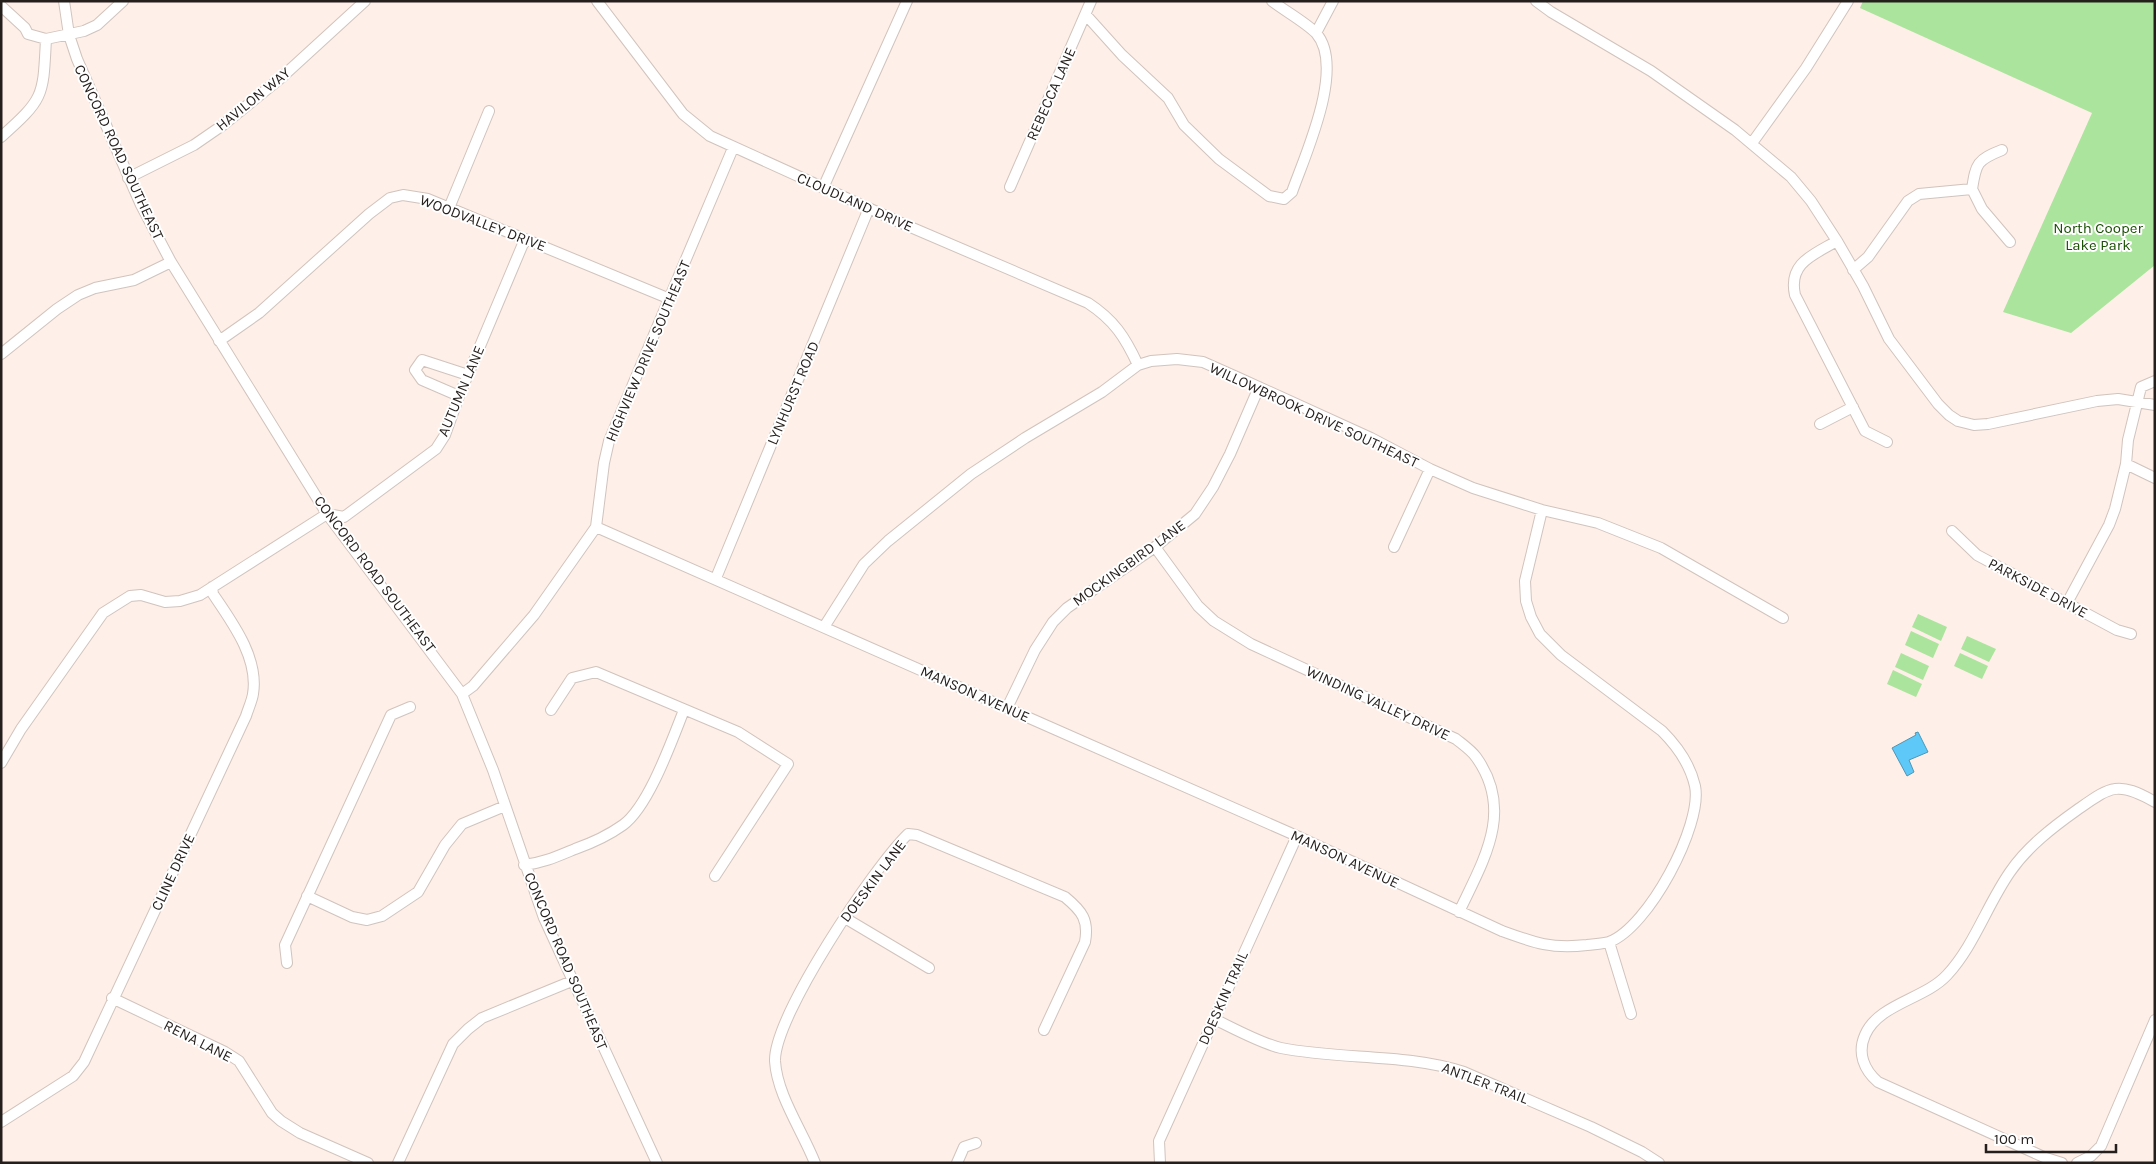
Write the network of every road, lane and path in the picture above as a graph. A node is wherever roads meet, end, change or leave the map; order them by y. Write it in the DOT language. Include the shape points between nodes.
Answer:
graph roads {
  1 [pos="64,1"];
  2 [pos="123,1"];
  3 [pos="365,1"];
  4 [pos="597,1"];
  5 [pos="907,1"];
  6 [pos="1091,1"];
  7 [pos="1272,1"];
  8 [pos="1332,1"];
  9 [pos="1536,1"];
  10 [pos="1555,1"];
  11 [pos="1848,1"];
  12 [pos="1,6"];
  13 [pos="1550,12"];
  14 [pos="1086,15"];
  15 [pos="1316,33"];
  16 [pos="69,35"];
  17 [pos="46,39"];
  18 [pos="489,111"];
  19 [pos="1,137"];
  20 [pos="1752,144"];
  21 [pos="732,148"];
  22 [pos="2002,150"];
  23 [pos="128,178"];
  24 [pos="1010,187"];
  25 [pos="823,188"];
  26 [pos="1972,189"];
  27 [pos="449,208"];
  28 [pos="869,208"];
  29 [pos="525,239"];
  30 [pos="1836,241"];
  31 [pos="2010,242"];
  32 [pos="171,262"];
  33 [pos="1853,270"];
  34 [pos="670,299"];
  35 [pos="219,341"];
  36 [pos="1,354"];
  37 [pos="1138,365"];
  38 [pos="468,374"];
  39 [pos="2155,381"];
  40 [pos="1259,387"];
  41 [pos="459,396"];
  42 [pos="2138,401"];
  43 [pos="2155,405"];
  44 [pos="1853,407"];
  45 [pos="1820,424"];
  46 [pos="1887,442"];
  47 [pos="2126,464"];
  48 [pos="1430,469"];
  49 [pos="2155,478"];
  50 [pos="1542,510"];
  51 [pos="327,514"];
  52 [pos="596,527"];
  53 [pos="1952,531"];
  54 [pos="1155,547"];
  55 [pos="1394,547"];
  56 [pos="716,578"];
  57 [pos="212,587"];
  58 [pos="2066,603"];
  59 [pos="1782,618"];
  60 [pos="824,627"];
  61 [pos="2131,634"];
  62 [pos="462,694"];
  63 [pos="410,707"];
  64 [pos="1007,708"];
  65 [pos="551,710"];
  66 [pos="684,710"];
  67 [pos="1,763"];
  68 [pos="2155,802"];
  69 [pos="505,806"];
  70 [pos="1297,836"];
  71 [pos="524,865"];
  72 [pos="715,876"];
  73 [pos="307,896"];
  74 [pos="1459,912"];
  75 [pos="845,918"];
  76 [pos="1609,942"];
  77 [pos="287,963"];
  78 [pos="928,968"];
  79 [pos="572,981"];
  80 [pos="112,998"];
  81 [pos="1631,1014"];
  82 [pos="1214,1019"];
  83 [pos="2155,1020"];
  84 [pos="1044,1030"];
  85 [pos="1,1122"];
  86 [pos="976,1143"];
  87 [pos="368,1163"];
  88 [pos="398,1163"];
  89 [pos="657,1163"];
  90 [pos="815,1163"];
  91 [pos="957,1163"];
  92 [pos="1160,1163"];
  93 [pos="1659,1163"];
  94 [pos="2062,1163"];
  95 [pos="2077,1163"];
  1 -- 16 [label="street, CONCORD ROAD SOUTHEAST"];
  2 -- 16 [label="street" via="97,25"];
  3 -- 23 [label="street, HAVILON WAY" via="282,77 223,125 194,145"];
  4 -- 21 [label="street, CLOUDLAND DRIVE" via="683,114 710,136"];
  5 -- 25 [label="street"];
  6 -- 14 [label="street, REBECCA LANE"];
  7 -- 15 [label="street"];
  8 -- 15 [label="street"];
  9 -- 13 [label="street"];
  10 -- 13 [label="street"];
  11 -- 20 [label="street"];
  12 -- 17 [label="street" via="28,34"];
  13 -- 20 [label="street" via="1650,71"];
  14 -- 15 [label="street" via="1122,55 1168,98 1184,125 1219,160 1269,196 1284,199 1292,192 1324,99 1328,75"];
  14 -- 24 [label="street, REBECCA LANE"];
  16 -- 17 [label="street"];
  16 -- 23 [label="street, CONCORD ROAD SOUTHEAST"];
  17 -- 19 [label="street" via="44,82 40,95 34,106"];
  18 -- 27 [label="street"];
  20 -- 30 [label="street" via="1791,177"];
  21 -- 25 [label="street, CLOUDLAND DRIVE"];
  21 -- 34 [label="street, HIGHVIEW DRIVE SOUTHEAST"];
  22 -- 26 [label="street" via="1983,157 1975,172"];
  23 -- 32 [label="street, CONCORD ROAD SOUTHEAST"];
  25 -- 28 [label="street, CLOUDLAND DRIVE"];
  26 -- 31 [label="street" via="1982,209"];
  26 -- 33 [label="street" via="1919,194 1908,201 1868,258"];
  27 -- 29 [label="street, WOODVALLEY DRIVE"];
  27 -- 35 [label="street, WOODVALLEY DRIVE" via="415,196 390,198 259,313"];
  28 -- 37 [label="street, CLOUDLAND DRIVE" via="1088,303 1107,316 1129,345"];
  28 -- 56 [label="street, LYNHURST ROAD"];
  29 -- 34 [label="street, WOODVALLEY DRIVE"];
  29 -- 38 [label="street, AUTUMN LANE"];
  30 -- 33 [label="street"];
  30 -- 44 [label="street" via="1802,262 1794,276 1793,286"];
  32 -- 35 [label="street, CONCORD ROAD SOUTHEAST"];
  32 -- 36 [label="street" via="134,280 95,288 78,296"];
  33 -- 42 [label="street" via="1903,360 1938,404 1958,421 1988,424 2098,401 2118,398"];
  34 -- 52 [label="street, HIGHVIEW DRIVE SOUTHEAST" via="609,441"];
  35 -- 51 [label="street, CONCORD ROAD SOUTHEAST"];
  37 -- 40 [label="street, WILLOWBROOK DRIVE SOUTHEAST" via="1164,360 1202,362"];
  37 -- 60 [label="street, WILLOWBROOK DRIVE SOUTHEAST" via="1102,392 971,474 888,540 864,564"];
  38 -- 41 [label="street, AUTUMN LANE"];
  38 -- 41 [label="street" via="422,360 415,370 422,380"];
  39 -- 42 [label="street" via="2141,387"];
  40 -- 48 [label="street, WILLOWBROOK DRIVE SOUTHEAST"];
  40 -- 54 [label="street, MOCKINGBIRD LANE" via="1230,454 1205,500 1195,514"];
  41 -- 51 [label="street, AUTUMN LANE" via="445,435 436,449 344,517"];
  42 -- 43 [label="street"];
  42 -- 47 [label="street" via="2128,440"];
  44 -- 45 [label="street"];
  44 -- 46 [label="street" via="1865,431"];
  47 -- 49 [label="street"];
  47 -- 58 [label="street" via="2116,509"];
  48 -- 50 [label="street, WILLOWBROOK DRIVE SOUTHEAST" via="1473,488"];
  48 -- 55 [label="street"];
  50 -- 59 [label="street, WILLOWBROOK DRIVE SOUTHEAST" via="1598,522 1661,548"];
  50 -- 76 [label="street, MANSON AVENUE" via="1525,581 1526,601 1540,634 1561,655 1662,731 1677,746 1695,786 1695,810 1664,885 1638,922"];
  51 -- 57 [label="street"];
  51 -- 62 [label="street, CONCORD ROAD SOUTHEAST"];
  52 -- 56 [label="street, MANSON AVENUE"];
  52 -- 62 [label="street, HIGHVIEW DRIVE SOUTHEAST" via="534,616 473,686"];
  53 -- 58 [label="street, PARKSIDE DRIVE" via="1977,555"];
  54 -- 64 [label="street, MOCKINGBIRD LANE" via="1067,608 1053,622 1035,650"];
  54 -- 74 [label="street, WINDING VALLEY DRIVE" via="1198,606 1227,630 1456,739 1475,756 1489,780 1494,831"];
  56 -- 60 [label="street, MANSON AVENUE"];
  57 -- 67 [label="street" via="200,595 180,601 130,596 103,613 21,729"];
  57 -- 80 [label="street, CLINE DRIVE" via="252,664 253,694 246,716 165,891"];
  58 -- 61 [label="street, PARKSIDE DRIVE" via="2116,630"];
  60 -- 64 [label="street, MANSON AVENUE"];
  62 -- 69 [label="street, CONCORD ROAD SOUTHEAST"];
  63 -- 73 [label="street" via="391,715"];
  64 -- 70 [label="street, MANSON AVENUE"];
  65 -- 66 [label="street" via="572,678 596,672"];
  66 -- 71 [label="street" via="645,798 625,824 541,864"];
  66 -- 72 [label="street" via="738,732 788,764"];
  68 -- 94 [label="street" via="2129,789 2115,788 2104,792 2055,826 2010,871 1960,959 1945,977 1877,1018 1865,1035 1862,1047 1864,1062 1868,1074 1878,1082"];
  69 -- 71 [label="street, CONCORD ROAD SOUTHEAST"];
  69 -- 73 [label="street" via="462,824 445,845 418,892 382,916 367,920 352,916"];
  70 -- 74 [label="street, MANSON AVENUE"];
  70 -- 82 [label="street, DOESKIN TRAIL"];
  71 -- 79 [label="street, CONCORD ROAD SOUTHEAST"];
  73 -- 77 [label="street" via="285,945"];
  74 -- 76 [label="street, MANSON AVENUE" via="1536,944 1562,948"];
  75 -- 78 [label="street"];
  75 -- 84 [label="street, DOESKIN LANE" via="894,848 908,834 1065,897 1076,906 1088,927 1085,942"];
  75 -- 90 [label="street, DOESKIN LANE" via="795,1005 779,1038 775,1059 778,1083"];
  76 -- 81 [label="street"];
  79 -- 88 [label="street" via="482,1018 453,1044"];
  79 -- 89 [label="street, CONCORD ROAD SOUTHEAST"];
  80 -- 85 [label="street, CLINE DRIVE" via="84,1062 73,1076"];
  80 -- 87 [label="street, RENA LANE" via="226,1052 238,1062 272,1113 281,1121 300,1133"];
  82 -- 92 [label="street, DOESKIN TRAIL" via="1158,1141"];
  82 -- 93 [label="street, ANTLER TRAIL" via="1279,1048 1415,1061 1457,1070 1591,1127"];
  83 -- 95 [label="street" via="2101,1146"];
  86 -- 91 [label="street" via="964,1147"];
}
